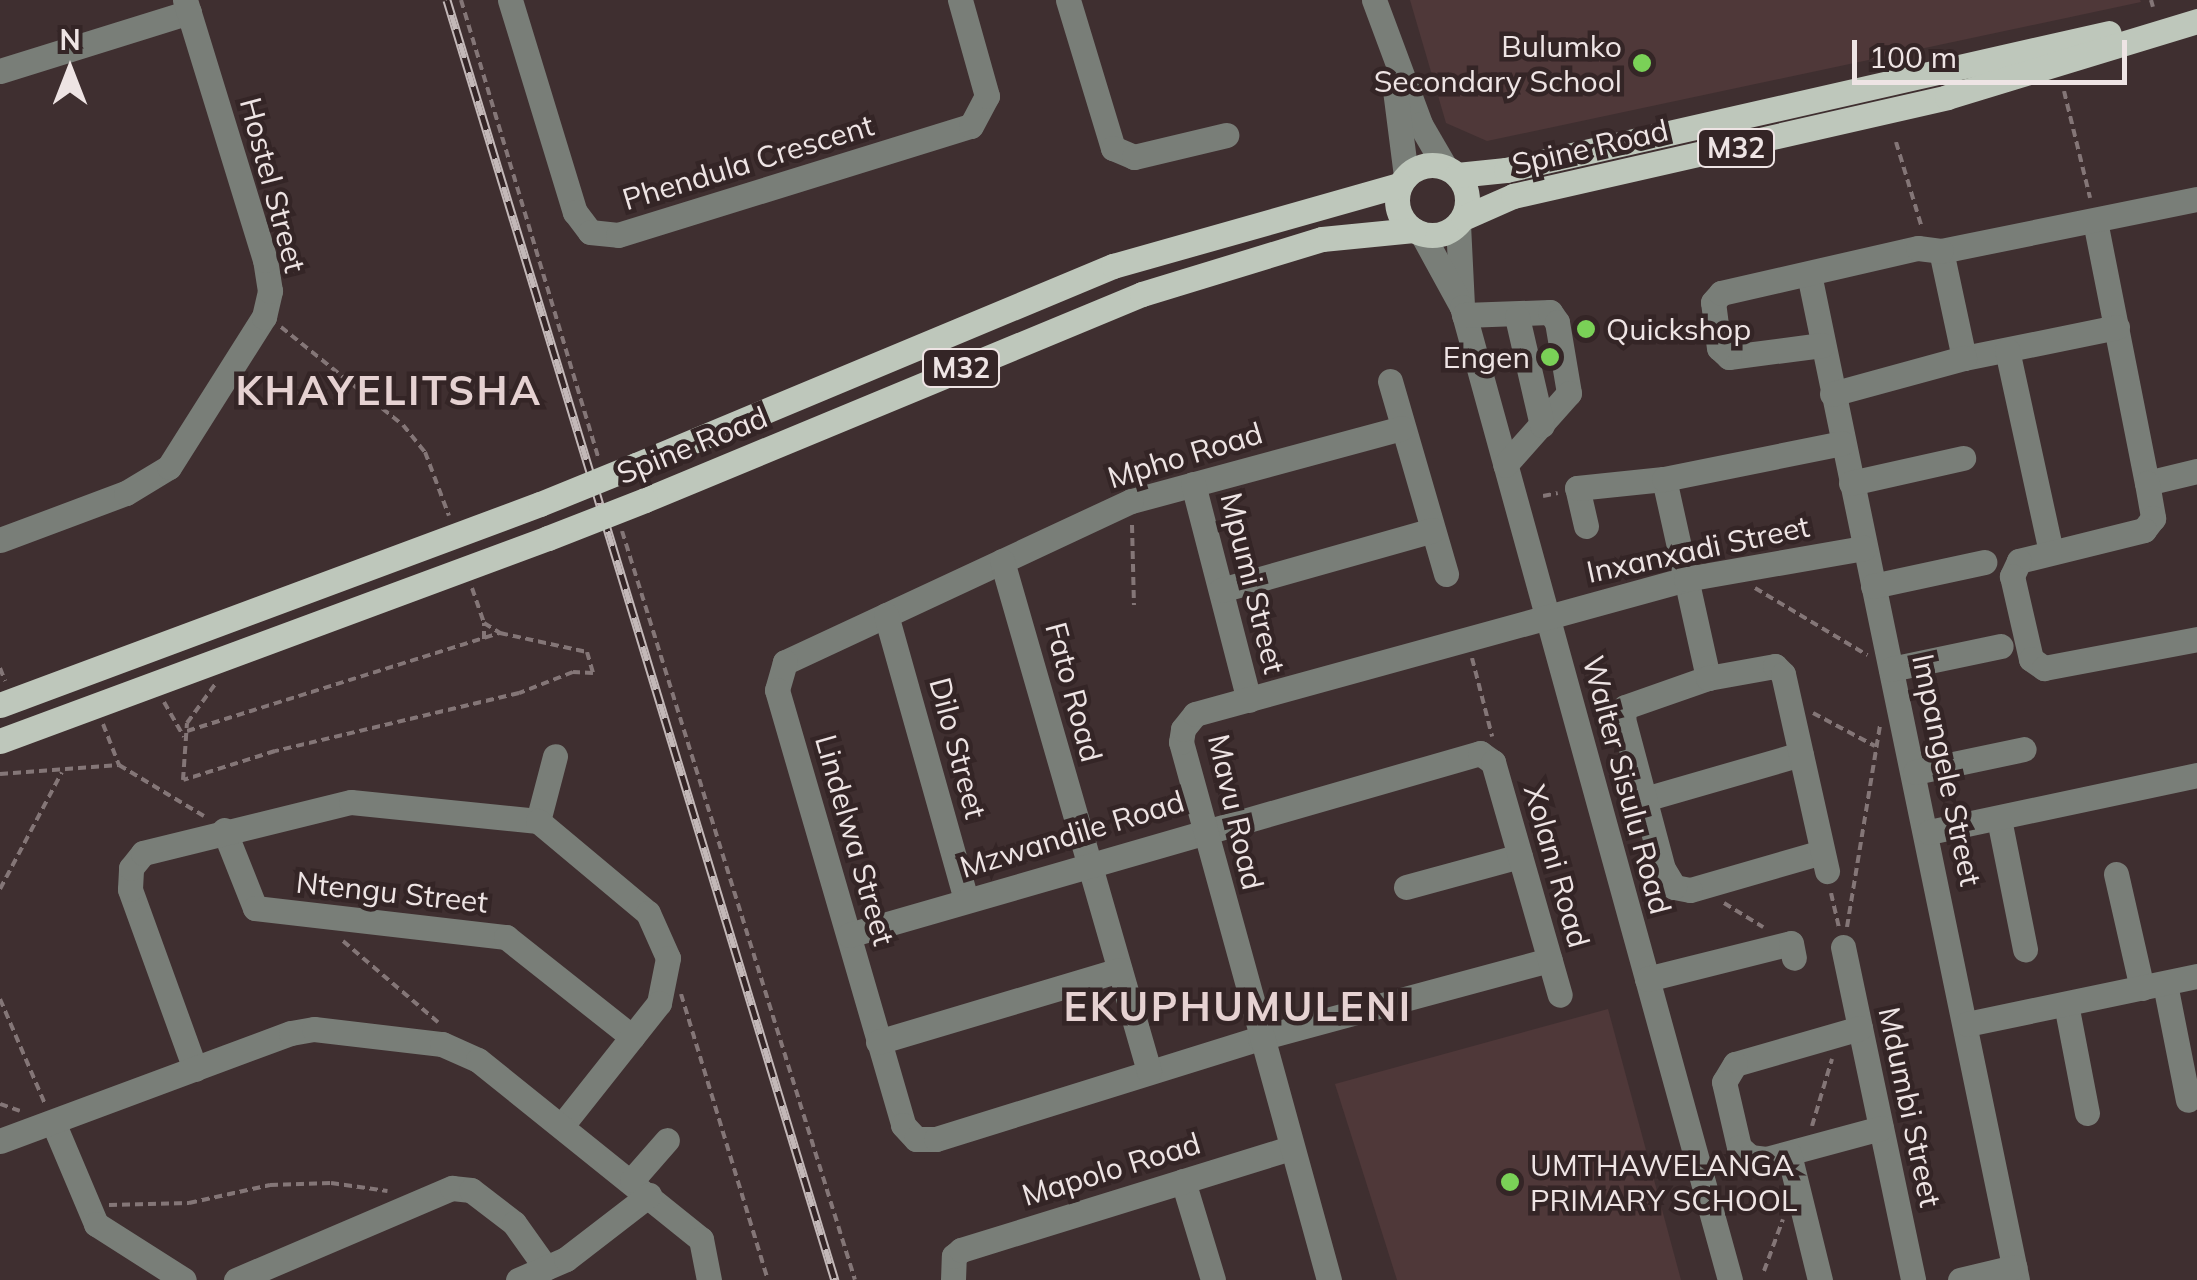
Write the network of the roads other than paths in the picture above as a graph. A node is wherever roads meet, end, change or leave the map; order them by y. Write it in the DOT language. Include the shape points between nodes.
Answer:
graph roads {
  1 [pos="510,0"];
  2 [pos="960,0"];
  3 [pos="1068,0"];
  4 [pos="1374,0"];
  5 [pos="187,6"];
  6 [pos="2197,18"];
  7 [pos="1387,41"];
  8 [pos="0,71"];
  9 [pos="1226,134"];
  10 [pos="1451,171"];
  11 [pos="1403,180"];
  12 [pos="2197,199"];
  13 [pos="1460,221"];
  14 [pos="2095,221"];
  15 [pos="1418,232"];
  16 [pos="1932,249"];
  17 [pos="1809,274"];
  18 [pos="1463,311"];
  19 [pos="1517,317"];
  20 [pos="2116,327"];
  21 [pos="1822,345"];
  22 [pos="2007,350"];
  23 [pos="1964,358"];
  24 [pos="1390,381"];
  25 [pos="1832,394"];
  26 [pos="1542,424"];
  27 [pos="1402,428"];
  28 [pos="1842,443"];
  29 [pos="1964,458"];
  30 [pos="1505,465"];
  31 [pos="2197,471"];
  32 [pos="1664,479"];
  33 [pos="1851,483"];
  34 [pos="2148,483"];
  35 [pos="1193,484"];
  36 [pos="1586,526"];
  37 [pos="1432,530"];
  38 [pos="0,540"];
  39 [pos="1864,548"];
  40 [pos="2051,552"];
  41 [pos="1002,561"];
  42 [pos="1984,562"];
  43 [pos="1446,574"];
  44 [pos="1686,579"];
  45 [pos="1873,586"];
  46 [pos="1220,590"];
  47 [pos="886,614"];
  48 [pos="1547,616"];
  49 [pos="2197,638"];
  50 [pos="2001,646"];
  51 [pos="1891,669"];
  52 [pos="1708,678"];
  53 [pos="2,693"];
  54 [pos="1249,700"];
  55 [pos="0,741"];
  56 [pos="2024,749"];
  57 [pos="1801,754"];
  58 [pos="555,756"];
  59 [pos="1488,756"];
  60 [pos="1915,772"];
  61 [pos="2197,775"];
  62 [pos="1645,800"];
  63 [pos="1999,819"];
  64 [pos="538,821"];
  65 [pos="1204,828"];
  66 [pos="224,830"];
  67 [pos="1929,832"];
  68 [pos="1520,856"];
  69 [pos="1088,863"];
  70 [pos="2116,874"];
  71 [pos="1406,887"];
  72 [pos="966,900"];
  73 [pos="849,935"];
  74 [pos="1843,947"];
  75 [pos="2025,949"];
  76 [pos="1792,951"];
  77 [pos="1550,960"];
  78 [pos="1120,970"];
  79 [pos="2197,976"];
  80 [pos="1647,979"];
  81 [pos="2154,986"];
  82 [pos="1560,995"];
  83 [pos="2066,1004"];
  84 [pos="1967,1024"];
  85 [pos="1849,1032"];
  86 [pos="632,1037"];
  87 [pos="1260,1038"];
  88 [pos="878,1042"];
  89 [pos="195,1069"];
  90 [pos="1149,1071"];
  91 [pos="2188,1100"];
  92 [pos="2087,1113"];
  93 [pos="53,1122"];
  94 [pos="562,1124"];
  95 [pos="1881,1128"];
  96 [pos="667,1140"];
  97 [pos="0,1141"];
  98 [pos="1290,1148"];
  99 [pos="1796,1152"];
  100 [pos="1183,1181"];
  101 [pos="640,1188"];
  102 [pos="546,1268"];
  103 [pos="953,1268"];
  104 [pos="2016,1273"];
  105 [pos="184,1280"];
  106 [pos="236,1280"];
  107 [pos="518,1280"];
  108 [pos="709,1280"];
  109 [pos="1213,1280"];
  110 [pos="1329,1280"];
  111 [pos="1730,1280"];
  112 [pos="1820,1280"];
  113 [pos="1912,1280"];
  114 [pos="1960,1280"];
  1 -- 2 [label="street, Phendula Crescent" via="574,212 590,232 618,235 971,126 987,96"];
  3 -- 9 [label="street" via="1113,148 1134,158"];
  4 -- 7 [label="street"];
  5 -- 8 [label="street, Hostel Street"];
  5 -- 38 [label="street, Hostel Street" via="266,260 270,291 264,317 169,467 126,493"];
  6 -- 10 [label="main road, Spine Road / M32" via="1506,170"];
  6 -- 13 [label="main road, Spine Road / M32" via="1948,98 1514,196"];
  7 -- 10 [label="street" via="1420,124"];
  7 -- 11 [label="street"];
  10 -- 11 [label="main road, Spine Road / M32" via="1424,166"];
  10 -- 13 [label="main road" via="1467,195"];
  11 -- 15 [label="main road" via="1398,210"];
  11 -- 53 [label="main road, Spine Road / M32, bridge" via="1097,272 540,504"];
  12 -- 14 [label="street"];
  13 -- 15 [label="main road, Spine Road / M32" via="1442,234"];
  13 -- 18 [label="street, Walter Sisulu Road"];
  14 -- 16 [label="street"];
  14 -- 20 [label="street"];
  15 -- 18 [label="street, Walter Sisulu Road"];
  15 -- 55 [label="main road, Spine Road / M32, bridge" via="1322,239 1155,290 548,538"];
  16 -- 17 [label="street"];
  16 -- 23 [label="street"];
  17 -- 21 [label="street, Impangele Street"];
  17 -- 21 [label="street" via="1721,293 1712,314 1718,348 1729,357"];
  18 -- 19 [label="street"];
  18 -- 30 [label="street, Walter Sisulu Road"];
  19 -- 26 [label="street"];
  19 -- 26 [label="street" via="1550,312 1557,322 1570,388"];
  20 -- 22 [label="street"];
  20 -- 34 [label="street"];
  21 -- 25 [label="street, Impangele Street"];
  22 -- 23 [label="street"];
  22 -- 40 [label="street"];
  23 -- 25 [label="street"];
  24 -- 27 [label="street"];
  25 -- 28 [label="street, Impangele Street"];
  26 -- 30 [label="street"];
  27 -- 35 [label="street, Mpho Road"];
  27 -- 37 [label="street"];
  28 -- 32 [label="street"];
  28 -- 33 [label="street, Impangele Street"];
  29 -- 33 [label="street"];
  30 -- 48 [label="street, Walter Sisulu Road"];
  31 -- 34 [label="street"];
  32 -- 36 [label="street" via="1577,488"];
  32 -- 44 [label="street"];
  33 -- 39 [label="street, Impangele Street"];
  34 -- 40 [label="street" via="2152,518 2144,530"];
  35 -- 41 [label="street, Mpho Road" via="1130,501"];
  35 -- 46 [label="street, Mpumi Street"];
  37 -- 43 [label="street"];
  37 -- 46 [label="street"];
  39 -- 44 [label="street, Inxanxadi Street"];
  39 -- 45 [label="street, Impangele Street"];
  40 -- 49 [label="street" via="2019,561 2012,576 2031,659 2044,668"];
  41 -- 47 [label="street, Mpho Road"];
  41 -- 69 [label="street, Fato Road"];
  42 -- 45 [label="street"];
  44 -- 48 [label="street, Inxanxadi Street"];
  44 -- 52 [label="street"];
  45 -- 51 [label="street, Impangele Street"];
  46 -- 54 [label="street, Mpumi Street"];
  47 -- 72 [label="street, Dilo Street"];
  47 -- 73 [label="street, Lindelwa Street" via="786,662 777,690"];
  48 -- 54 [label="street, Mavu Road"];
  48 -- 80 [label="street, Walter Sisulu Road"];
  50 -- 51 [label="street"];
  51 -- 60 [label="street, Impangele Street"];
  52 -- 57 [label="street" via="1774,666"];
  52 -- 62 [label="street" via="1626,707"];
  54 -- 65 [label="street, Mavu Road" via="1196,714 1183,729"];
  56 -- 60 [label="street"];
  57 -- 62 [label="street"];
  57 -- 62 [label="street" via="1824,862 1674,887"];
  58 -- 64 [label="street"];
  59 -- 65 [label="street, Mzwandile Road"];
  59 -- 68 [label="street, Xolani Road"];
  60 -- 67 [label="street, Impangele Street"];
  61 -- 63 [label="street"];
  63 -- 67 [label="street"];
  63 -- 75 [label="street"];
  64 -- 66 [label="street" via="351,802"];
  64 -- 86 [label="street" via="648,913 668,958 668,985"];
  65 -- 69 [label="street, Mzwandile Road"];
  65 -- 87 [label="street, Mavu Road"];
  66 -- 86 [label="street, Ntengu Street" via="255,908 506,938"];
  66 -- 89 [label="street" via="142,853 130,879"];
  67 -- 84 [label="street, Impangele Street"];
  68 -- 71 [label="street"];
  68 -- 77 [label="street, Xolani Road"];
  69 -- 72 [label="street, Mzwandile Road"];
  69 -- 78 [label="street, Fato Road"];
  70 -- 81 [label="street"];
  72 -- 73 [label="street, Mzwandile Road"];
  73 -- 88 [label="street, Lindelwa Street"];
  74 -- 85 [label="street, Mdumbi Street"];
  76 -- 80 [label="street"];
  77 -- 82 [label="street, Xolani Road"];
  77 -- 87 [label="street"];
  78 -- 88 [label="street"];
  78 -- 90 [label="street, Fato Road"];
  79 -- 81 [label="street"];
  80 -- 111 [label="street, Walter Sisulu Road"];
  81 -- 83 [label="street"];
  81 -- 91 [label="street"];
  83 -- 84 [label="street"];
  83 -- 92 [label="street"];
  84 -- 104 [label="street, Impangele Street"];
  85 -- 95 [label="street, Mdumbi Street"];
  85 -- 99 [label="street" via="1726,1071 1739,1147 1766,1159"];
  86 -- 94 [label="street"];
  87 -- 90 [label="street"];
  87 -- 98 [label="street, Mavu Road"];
  88 -- 90 [label="street, Lindelwa Street" via="903,1125 916,1139 936,1139"];
  89 -- 93 [label="street"];
  89 -- 94 [label="street" via="314,1029 442,1044 478,1060"];
  93 -- 97 [label="street"];
  93 -- 105 [label="street" via="84,1204 112,1240"];
  94 -- 101 [label="street"];
  95 -- 99 [label="street"];
  95 -- 113 [label="street, Mdumbi Street"];
  96 -- 101 [label="street"];
  98 -- 100 [label="street, Mapolo Road"];
  98 -- 110 [label="street, Mavu Road"];
  99 -- 112 [label="street"];
  100 -- 103 [label="street, Mapolo Road"];
  100 -- 109 [label="street"];
  101 -- 102 [label="street"];
  101 -- 108 [label="street" via="701,1238"];
  102 -- 106 [label="street" via="514,1223 471,1190 452,1188"];
  102 -- 107 [label="street"];
  104 -- 114 [label="street"];
}
